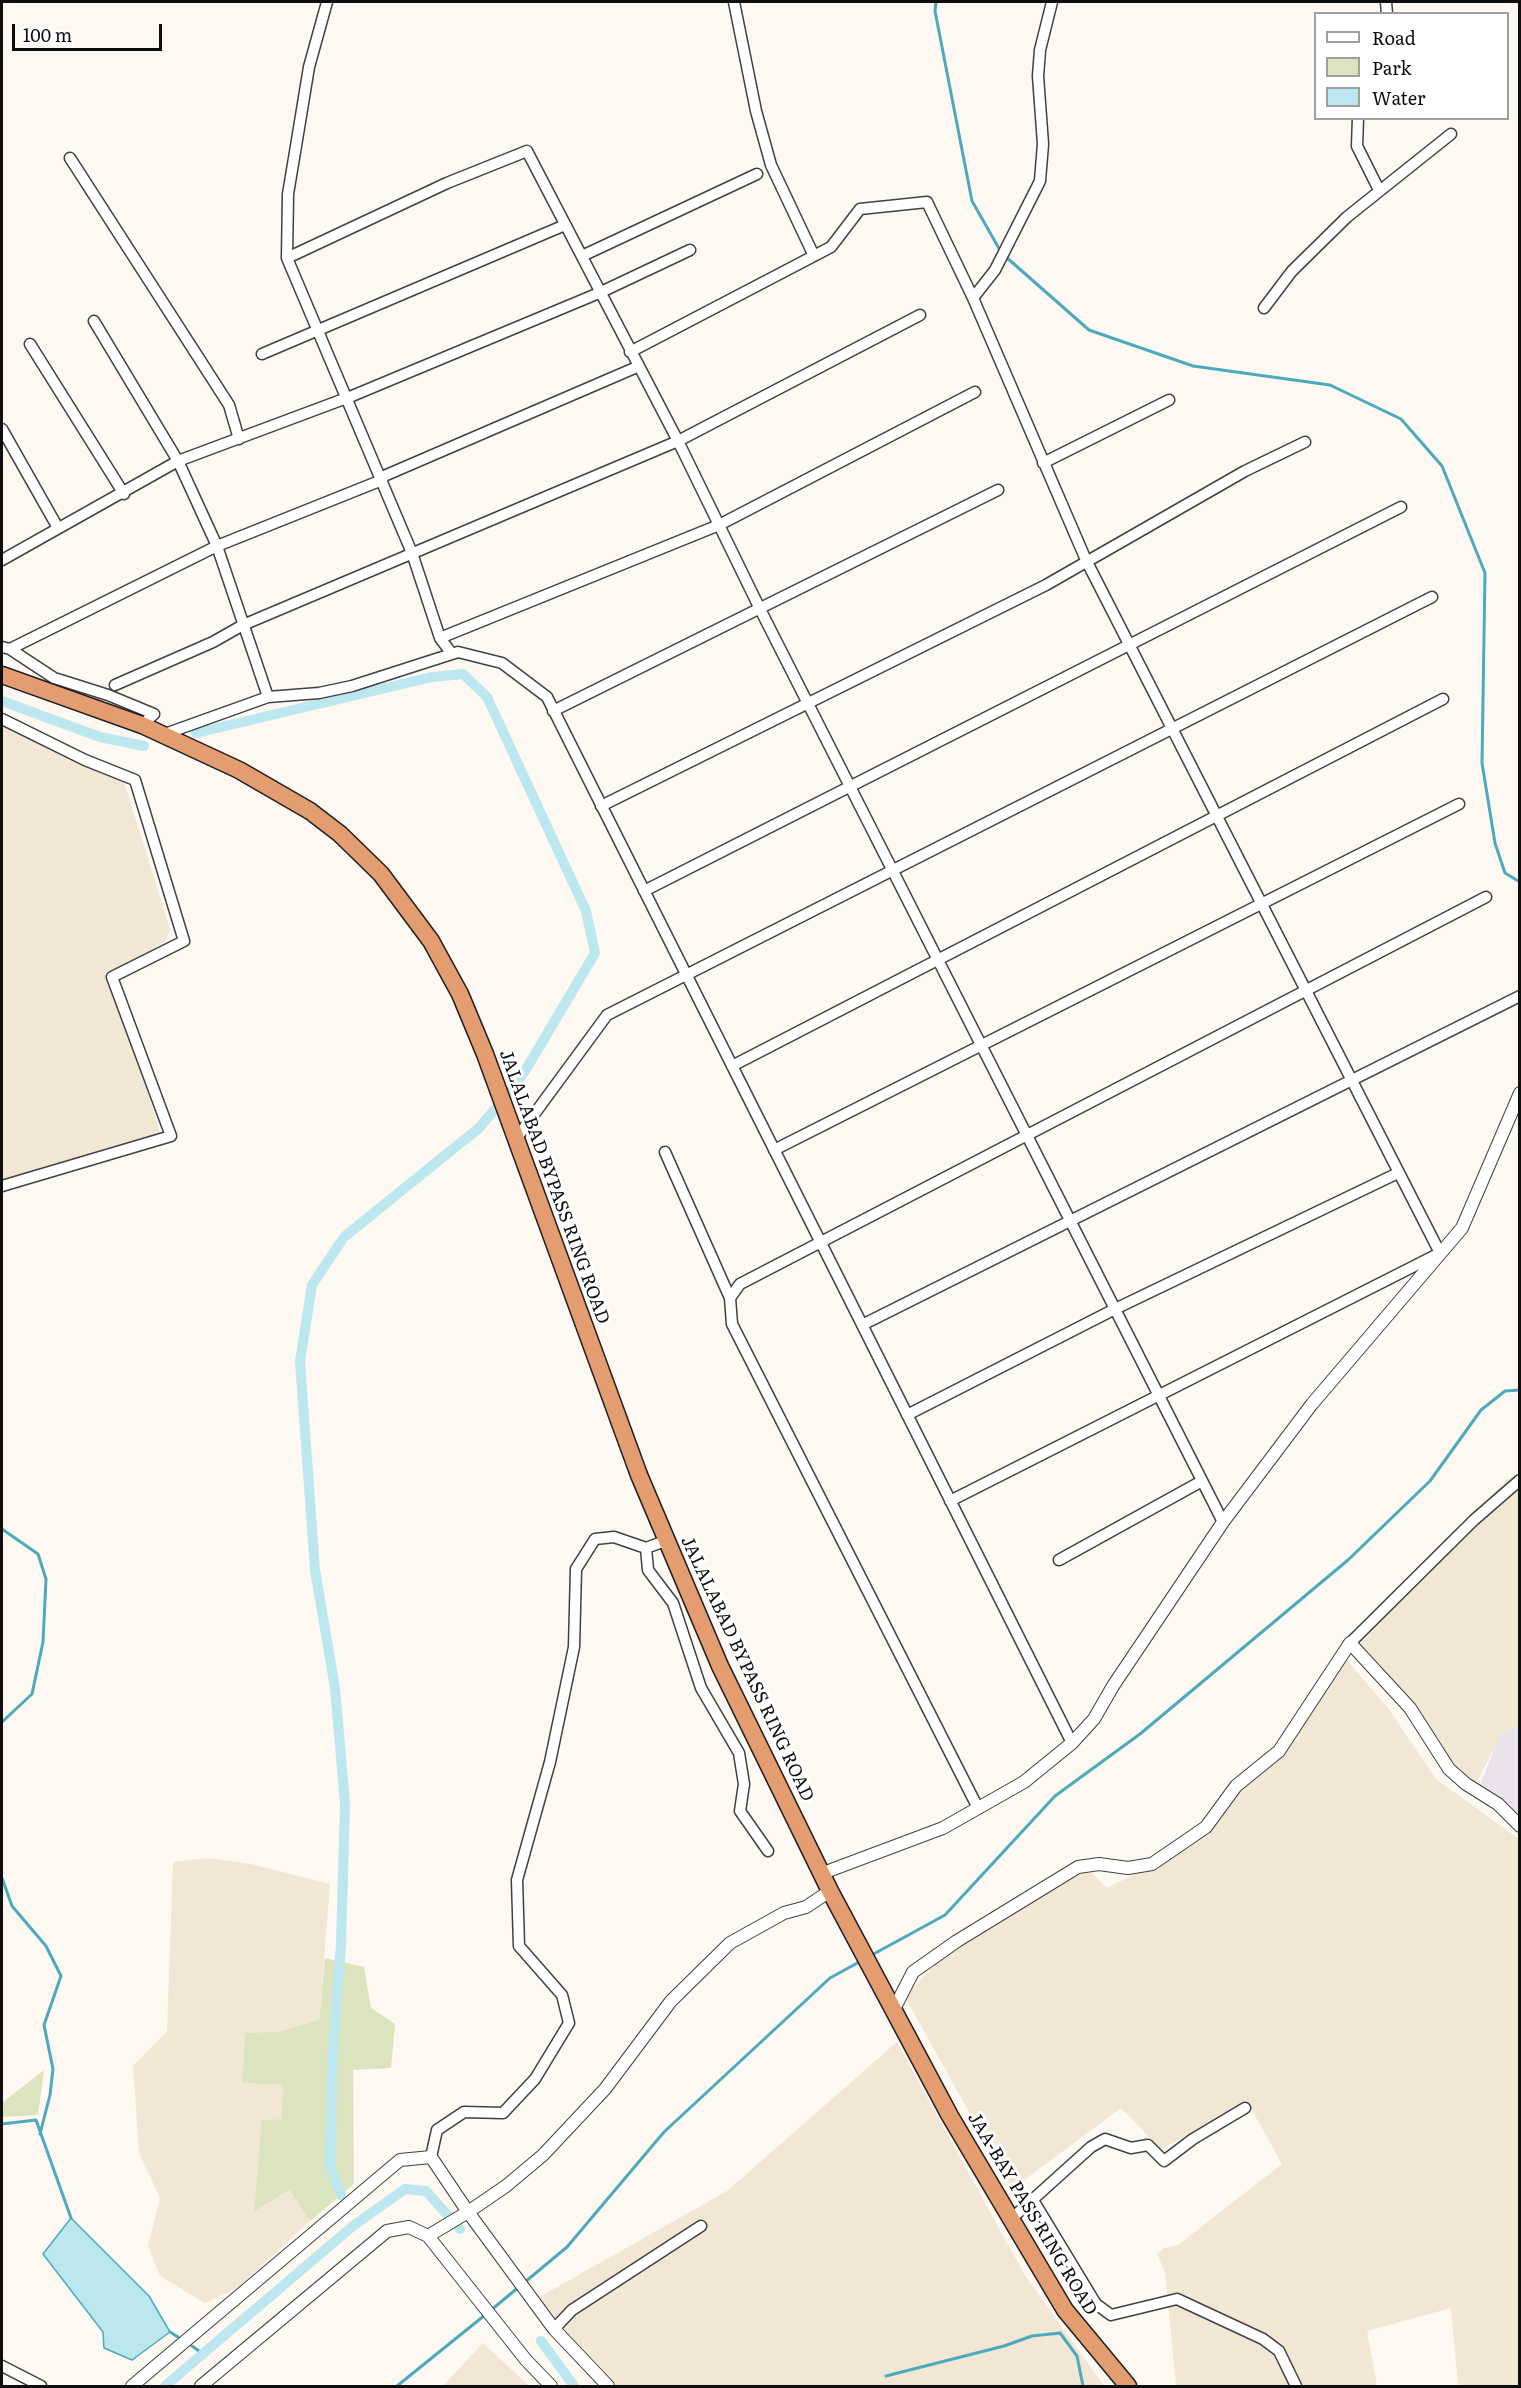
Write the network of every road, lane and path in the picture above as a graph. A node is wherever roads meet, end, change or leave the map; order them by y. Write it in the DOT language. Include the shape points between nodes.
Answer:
graph roads {
  1 [pos="327,2"];
  2 [pos="734,2"];
  3 [pos="1052,2"];
  4 [pos="1358,120"];
  5 [pos="1451,134"];
  6 [pos="70,158"];
  7 [pos="757,174"];
  8 [pos="1379,190"];
  9 [pos="565,225"];
  10 [pos="690,250"];
  11 [pos="582,256"];
  12 [pos="814,256"];
  13 [pos="287,258"];
  14 [pos="599,293"];
  15 [pos="973,298"];
  16 [pos="1264,308"];
  17 [pos="920,315"];
  18 [pos="94,321"];
  19 [pos="318,330"];
  20 [pos="30,344"];
  21 [pos="630,352"];
  22 [pos="262,354"];
  23 [pos="638,367"];
  24 [pos="975,392"];
  25 [pos="348,398"];
  26 [pos="1169,400"];
  27 [pos="2,429"];
  28 [pos="239,439"];
  29 [pos="678,441"];
  30 [pos="1305,442"];
  31 [pos="178,461"];
  32 [pos="1043,463"];
  33 [pos="382,480"];
  34 [pos="998,490"];
  35 [pos="124,494"];
  36 [pos="1401,507"];
  37 [pos="718,525"];
  38 [pos="58,528"];
  39 [pos="218,546"];
  40 [pos="412,554"];
  41 [pos="2,560"];
  42 [pos="1086,560"];
  43 [pos="1432,597"];
  44 [pos="760,609"];
  45 [pos="243,625"];
  46 [pos="440,638"];
  47 [pos="1129,645"];
  48 [pos="6,648"];
  49 [pos="452,654"];
  50 [pos="2,675"];
  51 [pos="115,685"];
  52 [pos="268,697"];
  53 [pos="1443,699"];
  54 [pos="808,703"];
  55 [pos="554,711"];
  56 [pos="2,719"];
  57 [pos="142,725"];
  58 [pos="1172,729"];
  59 [pos="161,735"];
  60 [pos="850,786"];
  61 [pos="1459,804"];
  62 [pos="601,806"];
  63 [pos="1216,816"];
  64 [pos="892,870"];
  65 [pos="644,891"];
  66 [pos="1486,897"];
  67 [pos="1261,904"];
  68 [pos="938,960"];
  69 [pos="686,975"];
  70 [pos="1305,991"];
  71 [pos="1520,996"];
  72 [pos="983,1044"];
  73 [pos="732,1066"];
  74 [pos="1350,1079"];
  75 [pos="1520,1093"];
  76 [pos="1027,1135"];
  77 [pos="516,1139"];
  78 [pos="774,1150"];
  79 [pos="665,1152"];
  80 [pos="1398,1173"];
  81 [pos="2,1186"];
  82 [pos="1070,1220"];
  83 [pos="820,1242"];
  84 [pos="1440,1253"];
  85 [pos="730,1298"];
  86 [pos="1115,1310"];
  87 [pos="862,1325"];
  88 [pos="1159,1396"];
  89 [pos="907,1415"];
  90 [pos="1520,1480"];
  91 [pos="1202,1481"];
  92 [pos="950,1501"];
  93 [pos="1223,1522"];
  94 [pos="665,1541"];
  95 [pos="646,1548"];
  96 [pos="1059,1560"];
  97 [pos="1350,1643"];
  98 [pos="1072,1743"];
  99 [pos="978,1809"];
  100 [pos="1520,1826"];
  101 [pos="768,1851"];
  102 [pos="823,1873"];
  103 [pos="830,1892"];
  104 [pos="893,2011"];
  105 [pos="1245,2108"];
  106 [pos="431,2157"];
  107 [pos="1033,2200"];
  108 [pos="465,2214"];
  109 [pos="1010,2220"];
  110 [pos="701,2226"];
  111 [pos="433,2234"];
  112 [pos="555,2329"];
  113 [pos="2,2366"];
  114 [pos="41,2386"];
  115 [pos="132,2386"];
  116 [pos="201,2386"];
  117 [pos="551,2386"];
  118 [pos="608,2386"];
  119 [pos="1128,2386"];
  120 [pos="1296,2386"];
  1 -- 13 [label="street" via="309,67 288,194"];
  2 -- 12 [label="street" via="771,165"];
  3 -- 15 [label="street" via="1038,76 1043,144 1040,181 995,270"];
  4 -- 8 [label="street" via="1357,146"];
  5 -- 8 [label="street"];
  6 -- 28 [label="street" via="229,405"];
  7 -- 11 [label="street"];
  8 -- 16 [label="street" via="1292,271"];
  9 -- 11 [label="street"];
  9 -- 13 [label="street" via="527,151 447,183"];
  9 -- 19 [label="street"];
  10 -- 14 [label="street"];
  11 -- 14 [label="street"];
  12 -- 15 [label="street" via="831,247 860,209 927,201"];
  12 -- 21 [label="street"];
  13 -- 19 [label="street"];
  14 -- 21 [label="street"];
  14 -- 25 [label="street"];
  15 -- 32 [label="street"];
  17 -- 29 [label="street"];
  18 -- 31 [label="street"];
  19 -- 22 [label="street"];
  19 -- 25 [label="street"];
  20 -- 35 [label="street"];
  21 -- 23 [label="street"];
  23 -- 29 [label="street"];
  23 -- 33 [label="street"];
  24 -- 37 [label="street"];
  25 -- 28 [label="street"];
  25 -- 33 [label="street"];
  26 -- 32 [label="street"];
  27 -- 38 [label="street"];
  28 -- 31 [label="street"];
  29 -- 37 [label="street"];
  29 -- 40 [label="street"];
  30 -- 42 [label="street"];
  31 -- 35 [label="street"];
  31 -- 39 [label="street"];
  32 -- 42 [label="street"];
  33 -- 39 [label="street"];
  33 -- 40 [label="street"];
  34 -- 44 [label="street"];
  35 -- 38 [label="street"];
  36 -- 47 [label="street"];
  37 -- 44 [label="street"];
  37 -- 46 [label="street"];
  38 -- 41 [label="street"];
  39 -- 45 [label="street"];
  39 -- 48 [label="street"];
  40 -- 45 [label="street"];
  40 -- 46 [label="street"];
  42 -- 47 [label="street"];
  42 -- 54 [label="street" via="1046,585"];
  43 -- 58 [label="street"];
  44 -- 54 [label="street"];
  44 -- 55 [label="street"];
  45 -- 51 [label="street"];
  45 -- 52 [label="street"];
  46 -- 49 [label="street"];
  47 -- 58 [label="street"];
  47 -- 60 [label="street"];
  48 -- 57 [label="street" via="54,678 154,714"];
  49 -- 52 [label="street" via="352,686"];
  49 -- 55 [label="street" via="458,652 502,663 546,697"];
  50 -- 57 [label="highway, JALALABAD BYPASS RING ROAD"];
  52 -- 59 [label="street"];
  53 -- 63 [label="street"];
  54 -- 60 [label="street"];
  54 -- 62 [label="street"];
  55 -- 62 [label="street"];
  56 -- 81 [label="street" via="135,780 184,941 112,977 171,1136"];
  57 -- 59 [label="highway, JALALABAD BYPASS RING ROAD"];
  58 -- 63 [label="street"];
  58 -- 64 [label="street"];
  59 -- 77 [label="highway, JALALABAD BYPASS RING ROAD" via="239,770 310,811 381,874 431,941 460,994"];
  60 -- 64 [label="street"];
  60 -- 65 [label="street"];
  61 -- 67 [label="street"];
  62 -- 65 [label="street"];
  63 -- 67 [label="street"];
  63 -- 68 [label="street"];
  64 -- 68 [label="street"];
  64 -- 69 [label="street"];
  65 -- 69 [label="street"];
  66 -- 70 [label="street"];
  67 -- 70 [label="street"];
  67 -- 72 [label="street"];
  68 -- 72 [label="street"];
  68 -- 73 [label="street"];
  69 -- 73 [label="street"];
  69 -- 77 [label="street" via="607,1015"];
  70 -- 74 [label="street"];
  70 -- 76 [label="street"];
  71 -- 74 [label="street"];
  72 -- 76 [label="street"];
  72 -- 78 [label="street"];
  73 -- 78 [label="street"];
  74 -- 80 [label="street"];
  74 -- 82 [label="street"];
  75 -- 84 [label="street" via="1462,1228"];
  76 -- 82 [label="street"];
  76 -- 83 [label="street"];
  77 -- 94 [label="highway, JALALABAD BYPASS RING ROAD"];
  78 -- 83 [label="street"];
  79 -- 85 [label="street"];
  80 -- 84 [label="street"];
  80 -- 86 [label="street"];
  82 -- 86 [label="street"];
  82 -- 87 [label="street"];
  83 -- 85 [label="street" via="740,1284"];
  83 -- 87 [label="street"];
  84 -- 88 [label="street"];
  84 -- 93 [label="street" via="1312,1404"];
  85 -- 99 [label="street" via="732,1324"];
  86 -- 88 [label="street"];
  86 -- 89 [label="street"];
  87 -- 89 [label="street"];
  88 -- 91 [label="street"];
  88 -- 92 [label="street"];
  89 -- 92 [label="street"];
  90 -- 97 [label="street"];
  91 -- 93 [label="street"];
  91 -- 96 [label="street"];
  92 -- 98 [label="street"];
  93 -- 98 [label="street" via="1094,1719"];
  94 -- 95 [label="street"];
  94 -- 102 [label="highway, JALALABAD BYPASS RING ROAD" via="720,1666"];
  95 -- 101 [label="street" via="648,1570 673,1603 701,1688 739,1753 744,1784 740,1811"];
  95 -- 106 [label="street" via="614,1537 595,1539 576,1569 574,1647 550,1762 517,1880 519,1946 562,1995 569,2023 535,2079 503,2113 464,2112 437,2130"];
  97 -- 100 [label="street" via="1410,1708 1449,1769 1498,1804"];
  97 -- 104 [label="street" via="1279,1751 1236,1786 1206,1827 1152,1864 1128,1868 1099,1864 1078,1867 913,1972"];
  98 -- 99 [label="street" via="1024,1782"];
  99 -- 102 [label="street" via="943,1828"];
  102 -- 103 [label="highway, JALALABAD BYPASS RING ROAD"];
  103 -- 104 [label="highway, JALALABAD BYPASS RING ROAD"];
  103 -- 108 [label="street" via="730,1942 671,2001 605,2089 543,2155"];
  104 -- 109 [label="highway, JAA-BAY PASS RING ROAD"];
  105 -- 107 [label="street" via="1193,2139 1164,2162 1148,2145 1131,2148 1105,2139"];
  106 -- 108 [label="street"];
  106 -- 115 [label="street" via="400,2160"];
  107 -- 109 [label="street"];
  107 -- 120 [label="street" via="1096,2304 1111,2314 1177,2299 1263,2339 1279,2351"];
  108 -- 111 [label="street"];
  108 -- 112 [label="street"];
  109 -- 119 [label="highway, JAA-BAY PASS RING ROAD" via="1065,2310"];
  110 -- 112 [label="street" via="572,2310"];
  111 -- 116 [label="street" via="409,2227 387,2231"];
  111 -- 117 [label="street" via="445,2261"];
  112 -- 118 [label="street"];
  113 -- 114 [label="street"];
}
